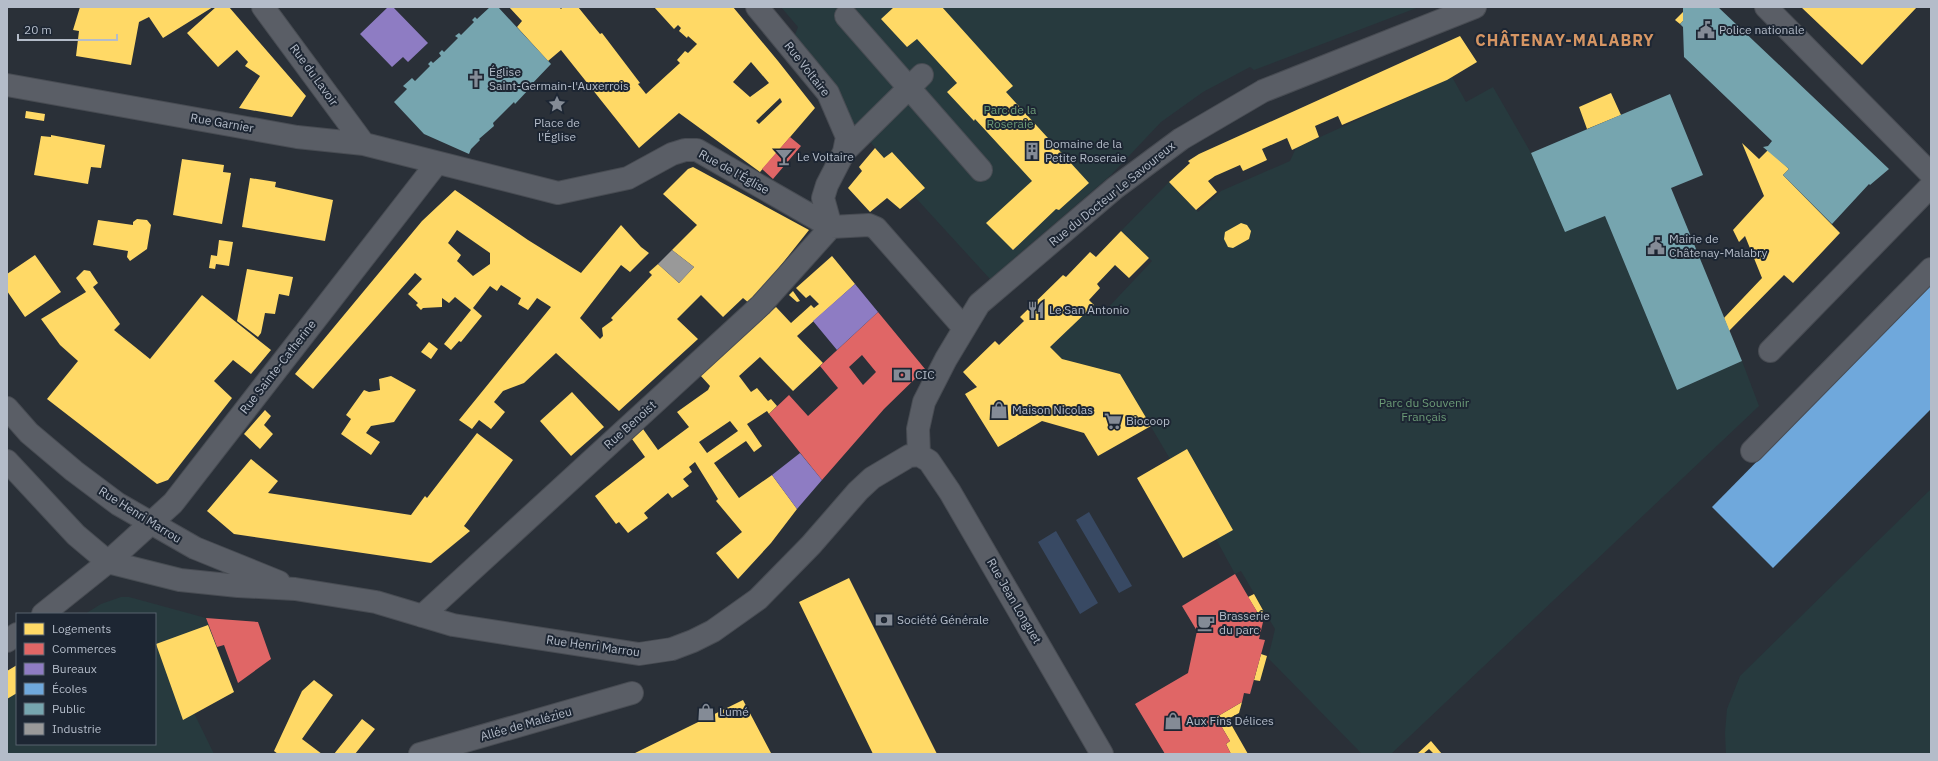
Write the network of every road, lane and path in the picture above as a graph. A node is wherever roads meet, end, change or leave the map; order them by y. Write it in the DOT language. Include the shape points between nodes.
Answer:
graph roads {
  1 [pos="263,7"];
  2 [pos="757,7"];
  3 [pos="1475,7"];
  4 [pos="1766,7"];
  5 [pos="847,10"];
  6 [pos="915,82"];
  7 [pos="7,85"];
  8 [pos="364,144"];
  9 [pos="844,152"];
  10 [pos="437,163"];
  11 [pos="981,170"];
  12 [pos="1931,174"];
  13 [pos="1928,197"];
  14 [pos="831,227"];
  15 [pos="1931,269"];
  16 [pos="964,328"];
  17 [pos="1770,351"];
  18 [pos="7,408"];
  19 [pos="1752,451"];
  20 [pos="919,454"];
  21 [pos="7,461"];
  22 [pos="152,524"];
  23 [pos="108,562"];
  24 [pos="295,589"];
  25 [pos="45,613"];
  26 [pos="422,616"];
  27 [pos="16,635"];
  28 [pos="7,641"];
  29 [pos="632,693"];
  30 [pos="420,754"];
  31 [pos="1102,754"];
  1 -- 8 [label="street, Rue du Lavoir"];
  2 -- 9 [label="street, Rue Voltaire" via="828,93 847,137"];
  3 -- 16 [label="street, Rue du Docteur Le Savoureux" via="1263,91 1181,139 1116,188 978,304"];
  4 -- 12 [label="street"];
  5 -- 6 [label="street"];
  6 -- 9 [label="street"];
  6 -- 11 [label="street"];
  7 -- 8 [label="street, Rue Garnier" via="297,137"];
  8 -- 10 [label="street, Rue Garnier"];
  9 -- 14 [label="street, Rue Voltaire" via="827,185 824,198"];
  10 -- 14 [label="street, Rue de l'Église" via="558,193 628,178 672,154 697,150"];
  10 -- 22 [label="street, Rue Sainte-Catherine" via="173,503"];
  13 -- 17 [label="street"];
  14 -- 16 [label="street" via="869,225 876,228"];
  14 -- 26 [label="street, Rue Benoist" via="761,305"];
  15 -- 19 [label="street"];
  16 -- 20 [label="street, Rue du Docteur Le Savoureux" via="924,402 918,429"];
  18 -- 22 [label="street, Rue Henri Marrou" via="29,433 74,471 118,504"];
  20 -- 26 [label="street, Rue Henri Marrou" via="909,456 872,478 758,599 713,631 672,649 639,654 453,625"];
  20 -- 31 [label="street, Rue Jean Longuet" via="929,461 950,492"];
  21 -- 23 [label="street, Rue Henri Marrou" via="76,535"];
  22 -- 23 [label="street, Rue Sainte-Catherine"];
  22 -- 24 [label="street, Rue Henri Marrou" via="219,559"];
  23 -- 24 [label="street, Rue Henri Marrou" via="180,580"];
  23 -- 25 [label="street, Rue Sainte-Catherine"];
  24 -- 26 [label="street, Rue Henri Marrou" via="376,602"];
  27 -- 28 [label="street"];
  29 -- 30 [label="street, Allée de Malézieu"];
}
